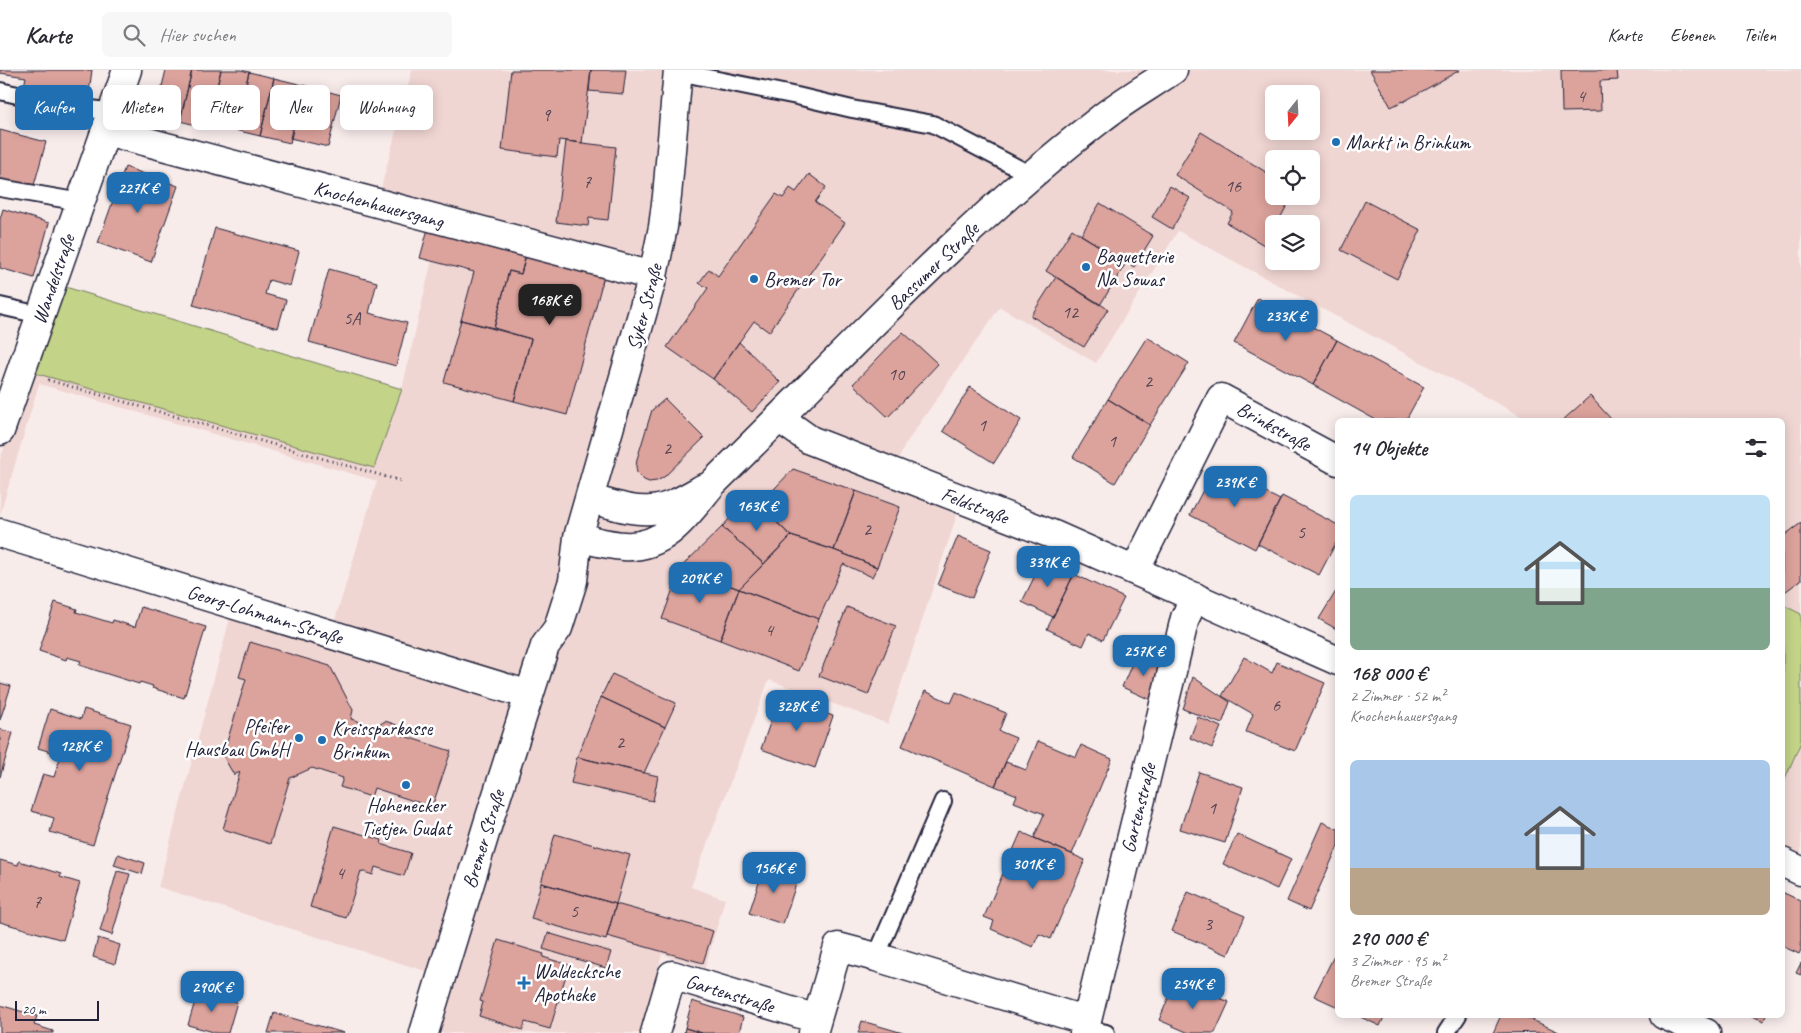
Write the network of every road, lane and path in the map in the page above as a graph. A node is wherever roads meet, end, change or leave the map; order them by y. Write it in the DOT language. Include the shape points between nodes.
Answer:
graph roads {
  1 [pos="127,70"];
  2 [pos="1173,70"];
  3 [pos="678,71"];
  4 [pos="122,85"];
  5 [pos="0,90"];
  6 [pos="103,119"];
  7 [pos="106,130"];
  8 [pos="139,130"];
  9 [pos="1031,175"];
  10 [pos="0,188"];
  11 [pos="81,202"];
  12 [pos="653,276"];
  13 [pos="0,306"];
  14 [pos="40,315"];
  15 [pos="20,372"];
  16 [pos="779,418"];
  17 [pos="0,431"];
  18 [pos="1335,459"];
  19 [pos="401,481"];
  20 [pos="712,484"];
  21 [pos="590,499"];
  22 [pos="0,533"];
  23 [pos="578,537"];
  24 [pos="1135,570"];
  25 [pos="1195,597"];
  26 [pos="1335,660"];
  27 [pos="529,695"];
  28 [pos="944,801"];
  29 [pos="1785,863"];
  30 [pos="1801,871"];
  31 [pos="876,957"];
  32 [pos="1456,1018"];
  33 [pos="1671,1018"];
  34 [pos="815,1026"];
  35 [pos="1091,1029"];
  36 [pos="424,1033"];
  37 [pos="655,1033"];
  38 [pos="1446,1033"];
  39 [pos="1706,1033"];
  1 -- 4 [label="street, Wandelstraße"];
  2 -- 9 [label="street, Bassumer Straße" via="1099,120"];
  3 -- 9 [label="lane" via="933,124"];
  3 -- 12 [label="street, Syker Straße" via="666,204"];
  5 -- 6 [label="lane"];
  7 -- 11 [label="street, Wandelstraße"];
  8 -- 12 [label="street, Knochenhauersgang" via="511,240"];
  9 -- 16 [label="street, Bassumer Straße" via="950,248"];
  10 -- 11 [label="lane"];
  11 -- 14 [label="street, Wandelstraße"];
  12 -- 21 [label="street, Syker Straße"];
  13 -- 14 [label="lane"];
  14 -- 15 [label="street, Wandelstraße"];
  15 -- 17 [label="street, Wandelstraße"];
  15 -- 19 [label="path"];
  16 -- 20 [label="street, Bassumer Straße"];
  16 -- 24 [label="street, Feldstraße" via="810,440"];
  18 -- 24 [label="street, Brinkstraße" via="1221,398"];
  20 -- 21 [label="street, Bassumer Straße" via="686,499 652,510 635,510"];
  20 -- 23 [label="street, Bassumer Straße" via="683,520 654,541 625,546"];
  21 -- 23 [label="street, Syker Straße"];
  22 -- 27 [label="street, Georg-Lohmann-Straße"];
  23 -- 27 [label="street, Bremer Straße" via="573,580 558,628 545,646"];
  24 -- 25 [label="street, Feldstraße"];
  25 -- 26 [label="street, Feldstraße"];
  25 -- 35 [label="street, Gartenstraße" via="1185,618"];
  27 -- 36 [label="street, Bremer Straße"];
  28 -- 31 [label="lane"];
  29 -- 30 [label="street"];
  31 -- 34 [label="street, Gartenstraße" via="838,947"];
  31 -- 35 [label="street, Gartenstraße"];
  32 -- 38 [label="lane"];
  33 -- 39 [label="street"];
  34 -- 37 [label="street, Gartenstraße" via="672,976"];
}
